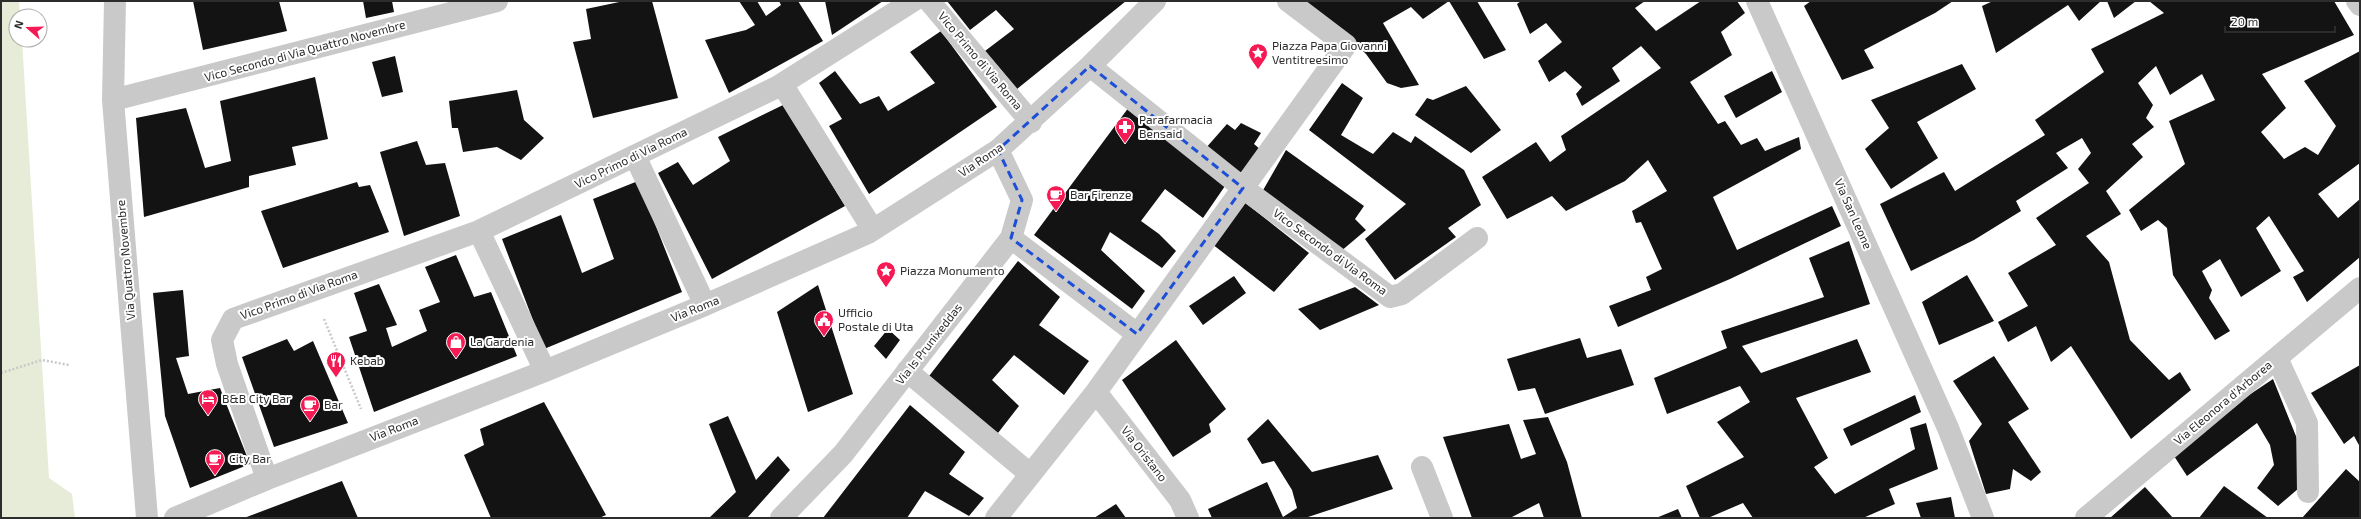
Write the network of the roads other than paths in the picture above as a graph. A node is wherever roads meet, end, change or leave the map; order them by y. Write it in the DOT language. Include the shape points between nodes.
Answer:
graph roads {
  1 [pos="115,1"];
  2 [pos="497,1"];
  3 [pos="913,1"];
  4 [pos="929,1"];
  5 [pos="1155,1"];
  6 [pos="1288,1"];
  7 [pos="1757,1"];
  8 [pos="2357,1"];
  9 [pos="2360,6"];
  10 [pos="1090,66"];
  11 [pos="782,84"];
  12 [pos="113,100"];
  13 [pos="1031,122"];
  14 [pos="998,150"];
  15 [pos="635,156"];
  16 [pos="1243,188"];
  17 [pos="872,230"];
  18 [pos="479,231"];
  19 [pos="1011,238"];
  20 [pos="1477,238"];
  21 [pos="2360,288"];
  22 [pos="705,305"];
  23 [pos="1137,334"];
  24 [pos="2277,358"];
  25 [pos="545,371"];
  26 [pos="907,371"];
  27 [pos="1096,392"];
  28 [pos="1422,467"];
  29 [pos="1030,474"];
  30 [pos="267,478"];
  31 [pos="2308,492"];
  32 [pos="147,518"];
  33 [pos="175,518"];
  34 [pos="782,518"];
  35 [pos="996,518"];
  36 [pos="1188,518"];
  37 [pos="1442,518"];
  38 [pos="1983,518"];
  39 [pos="2086,518"];
  1 -- 12 [label="street, Via Quattro Novembre"];
  2 -- 12 [label="street, Vico Secondo di Via Quattro Novembre"];
  3 -- 11 [label="street, Vico Primo di Via Roma"];
  4 -- 13 [label="street, Vico Primo di Via Roma"];
  5 -- 10 [label="street, Via Roma"];
  6 -- 16 [label="street" via="1346,45"];
  7 -- 38 [label="street, Via San Leone" via="1948,428"];
  8 -- 9 [label="street"];
  10 -- 13 [label="street, Via Roma"];
  10 -- 16 [label="street, Vico Secondo di Via Roma"];
  11 -- 15 [label="street, Vico Primo di Via Roma"];
  11 -- 17 [label="street"];
  12 -- 32 [label="street, Via Quattro Novembre"];
  13 -- 14 [label="street, Via Roma"];
  14 -- 17 [label="street, Via Roma"];
  14 -- 19 [label="street, Via Is Prunixeddas" via="1022,200"];
  15 -- 18 [label="street, Vico Primo di Via Roma"];
  15 -- 22 [label="street"];
  16 -- 20 [label="street, Vico Secondo di Via Roma" via="1390,297 1402,294"];
  16 -- 23 [label="street"];
  17 -- 22 [label="street, Via Roma"];
  18 -- 25 [label="street"];
  18 -- 30 [label="street, Vico Primo di Via Roma" via="233,319 222,340 227,364"];
  19 -- 23 [label="street"];
  19 -- 26 [label="street, Via Is Prunixeddas"];
  21 -- 24 [label="street, Via Eleonora d'Arborea"];
  22 -- 25 [label="street, Via Roma"];
  23 -- 27 [label="street"];
  24 -- 31 [label="street" via="2307,424"];
  24 -- 39 [label="street, Via Eleonora d'Arborea"];
  25 -- 30 [label="street, Via Roma"];
  26 -- 29 [label="street"];
  26 -- 34 [label="street, Via Is Prunixeddas" via="843,454"];
  27 -- 29 [label="street"];
  27 -- 36 [label="street, Via Oristano" via="1180,500"];
  28 -- 37 [label="street"];
  29 -- 35 [label="street"];
  30 -- 33 [label="street, Via Roma"];
}
